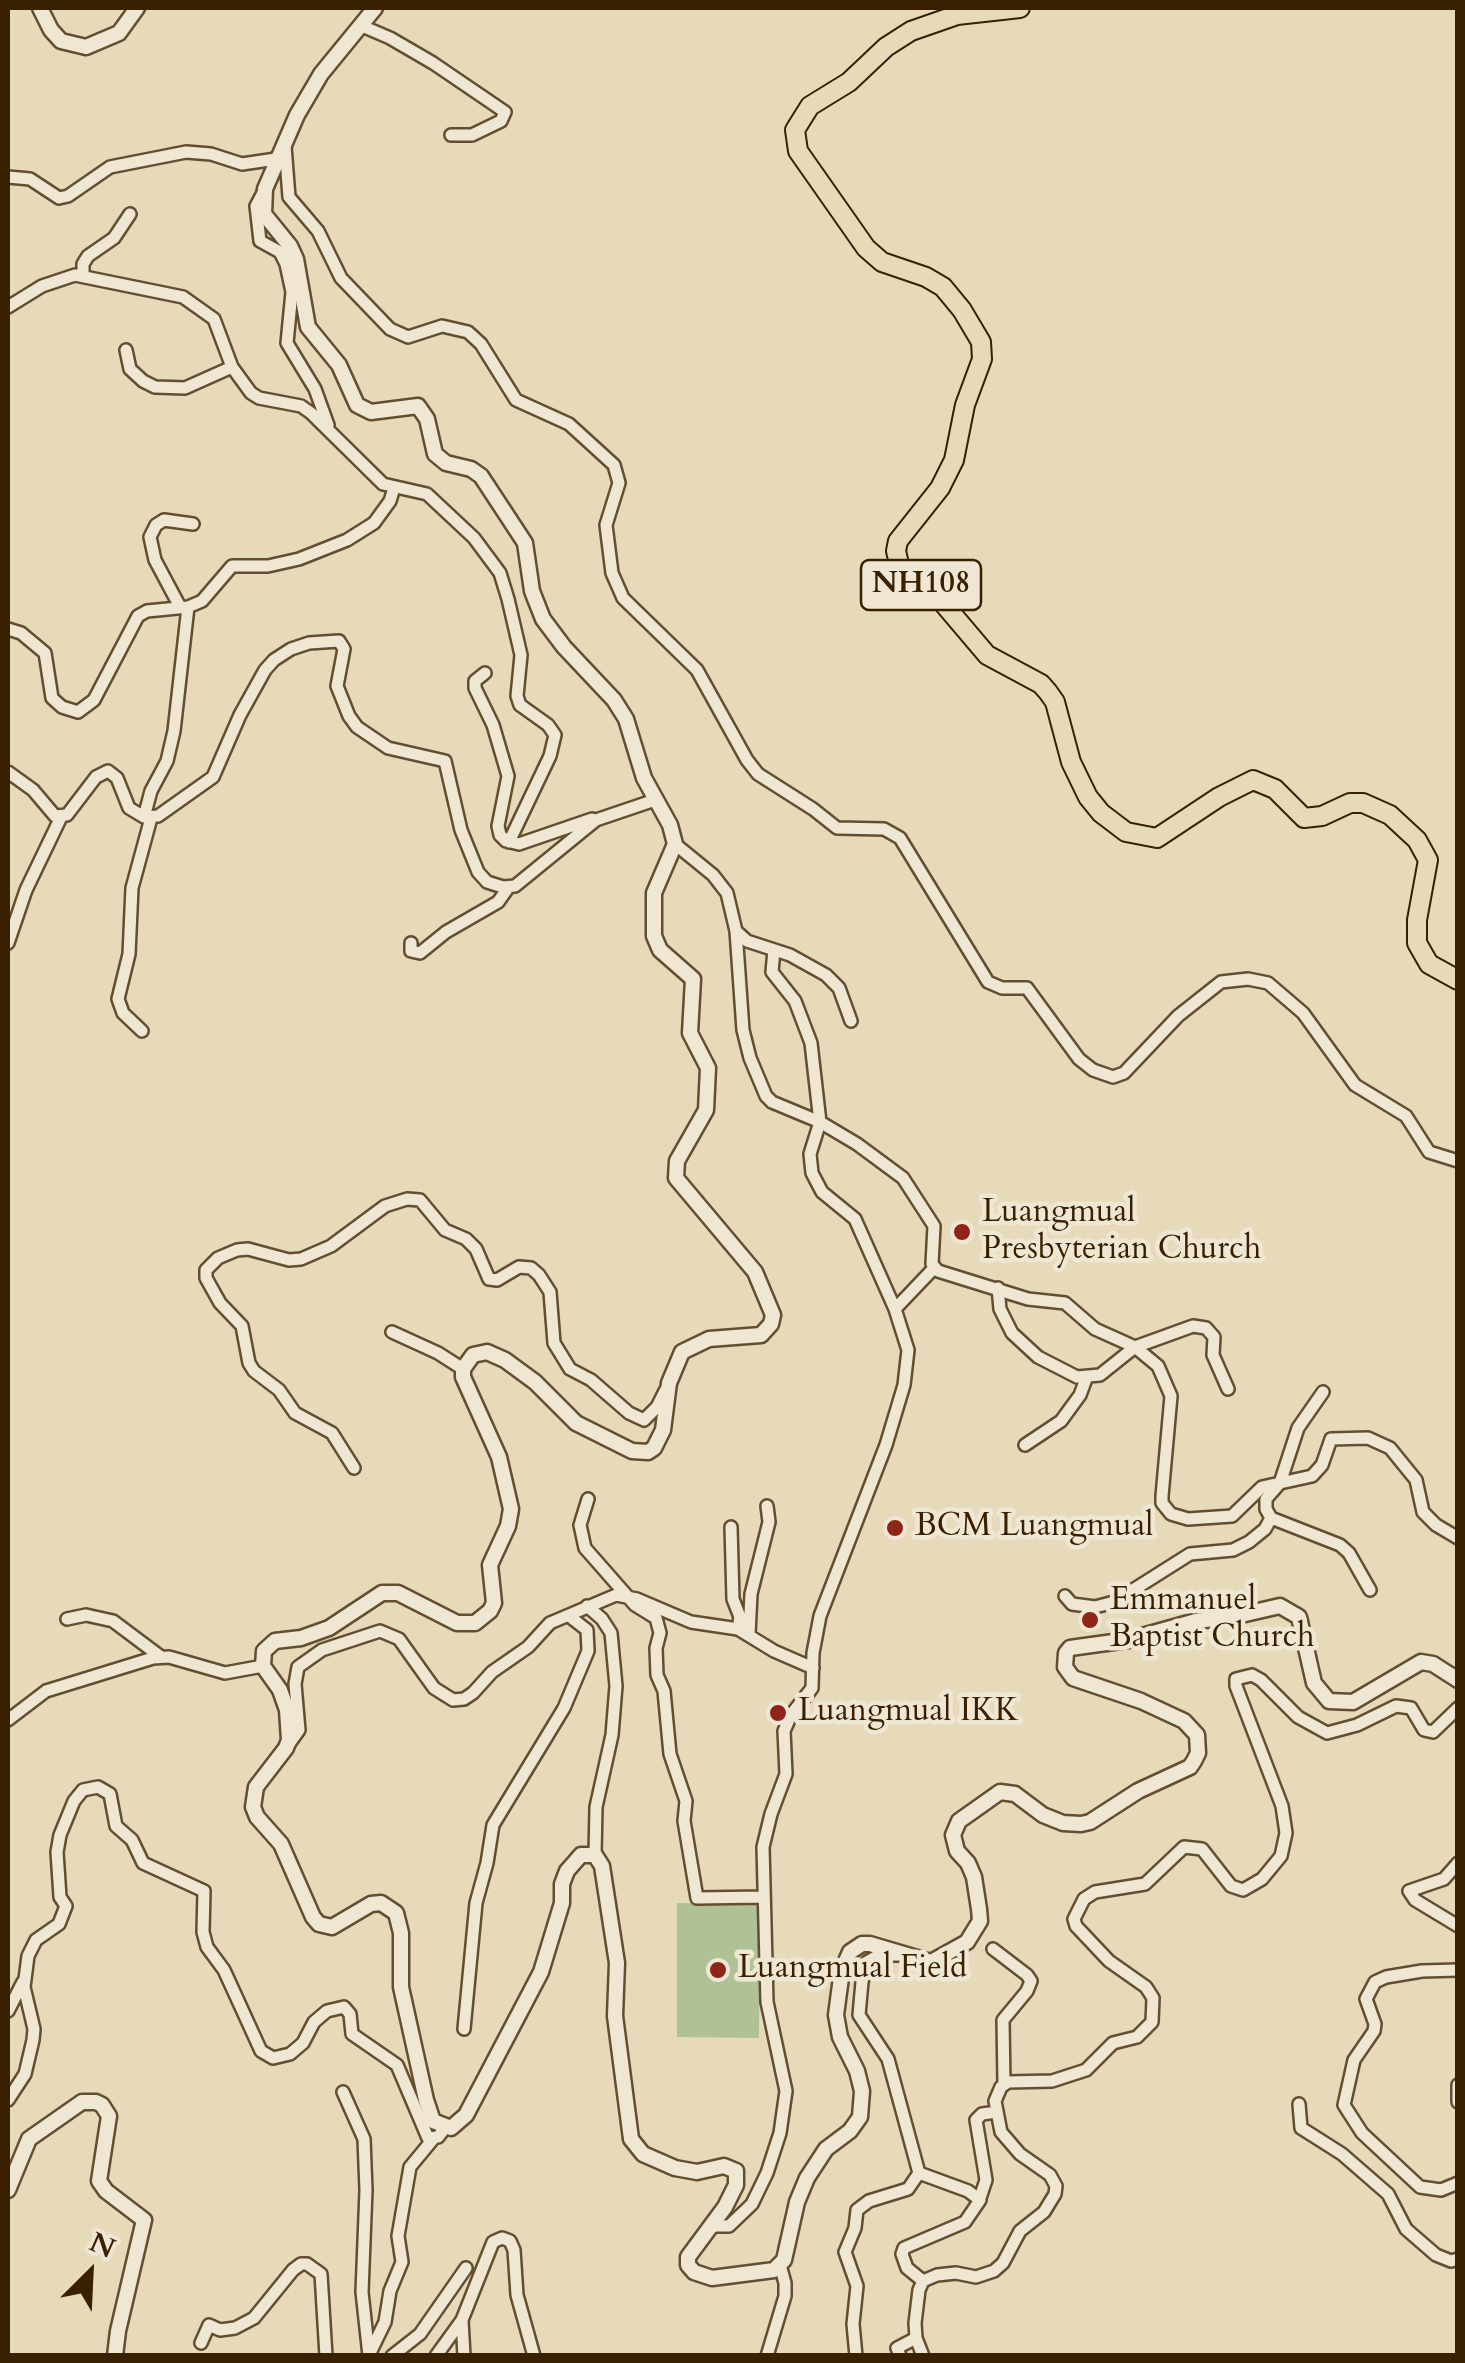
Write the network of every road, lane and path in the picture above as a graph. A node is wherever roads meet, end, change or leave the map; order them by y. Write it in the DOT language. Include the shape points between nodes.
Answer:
graph roads {
  1 [pos="40,8"];
  2 [pos="137,8"];
  3 [pos="375,8"];
  4 [pos="1020,8"];
  5 [pos="362,26"];
  6 [pos="451,135"];
  7 [pos="284,142"];
  8 [pos="276,159"];
  9 [pos="8,177"];
  10 [pos="265,189"];
  11 [pos="130,214"];
  12 [pos="83,275"];
  13 [pos="8,307"];
  14 [pos="126,350"];
  15 [pos="232,367"];
  16 [pos="332,434"];
  17 [pos="394,488"];
  18 [pos="194,524"];
  19 [pos="184,606"];
  20 [pos="8,628"];
  21 [pos="485,674"];
  22 [pos="8,772"];
  23 [pos="654,800"];
  24 [pos="61,817"];
  25 [pos="147,817"];
  26 [pos="596,820"];
  27 [pos="509,842"];
  28 [pos="676,844"];
  29 [pos="508,888"];
  30 [pos="736,930"];
  31 [pos="8,943"];
  32 [pos="411,943"];
  33 [pos="774,950"];
  34 [pos="1458,980"];
  35 [pos="852,1020"];
  36 [pos="142,1031"];
  37 [pos="820,1122"];
  38 [pos="1458,1161"];
  39 [pos="934,1268"];
  40 [pos="998,1288"];
  41 [pos="895,1309"];
  42 [pos="392,1332"];
  43 [pos="1135,1347"];
  44 [pos="463,1369"];
  45 [pos="1086,1378"];
  46 [pos="668,1383"];
  47 [pos="1228,1389"];
  48 [pos="1323,1392"];
  49 [pos="1025,1445"];
  50 [pos="354,1468"];
  51 [pos="1280,1482"];
  52 [pos="588,1499"];
  53 [pos="767,1506"];
  54 [pos="1272,1518"];
  55 [pos="731,1527"];
  56 [pos="1458,1538"];
  57 [pos="1370,1590"];
  58 [pos="626,1596"];
  59 [pos="1065,1596"];
  60 [pos="588,1606"];
  61 [pos="568,1616"];
  62 [pos="67,1619"];
  63 [pos="744,1631"];
  64 [pos="161,1657"];
  65 [pos="263,1666"];
  66 [pos="814,1668"];
  67 [pos="1458,1680"];
  68 [pos="1458,1708"];
  69 [pos="8,1720"];
  70 [pos="286,1748"];
  71 [pos="595,1854"];
  72 [pos="1458,1863"];
  73 [pos="764,1896"];
  74 [pos="1458,1926"];
  75 [pos="993,1949"];
  76 [pos="899,1955"];
  77 [pos="1458,1970"];
  78 [pos="25,1978"];
  79 [pos="8,2011"];
  80 [pos="464,2029"];
  81 [pos="1004,2084"];
  82 [pos="1458,2086"];
  83 [pos="343,2092"];
  84 [pos="8,2100"];
  85 [pos="1458,2102"];
  86 [pos="1299,2104"];
  87 [pos="997,2112"];
  88 [pos="440,2133"];
  89 [pos="919,2173"];
  90 [pos="1458,2183"];
  91 [pos="8,2190"];
  92 [pos="980,2198"];
  93 [pos="713,2226"];
  94 [pos="1458,2259"];
  95 [pos="780,2265"];
  96 [pos="466,2268"];
  97 [pos="923,2281"];
  98 [pos="462,2320"];
  99 [pos="916,2338"];
  100 [pos="201,2343"];
  101 [pos="369,2355"];
  102 [pos="116,2356"];
  103 [pos="326,2356"];
  104 [pos="392,2356"];
  105 [pos="436,2356"];
  106 [pos="464,2356"];
  107 [pos="534,2356"];
  108 [pos="767,2356"];
  109 [pos="856,2356"];
  110 [pos="900,2356"];
  111 [pos="923,2356"];
  1 -- 2 [label="street" via="61,41 86,46 119,33"];
  3 -- 5 [label="street"];
  4 -- 34 [label="highway, NH108" via="957,14 911,31 810,106 793,137 866,248 882,262 942,287 981,342 954,460 898,542 900,568 937,596 987,654 1048,692 1088,797 1126,832 1157,838 1253,780 1275,788 1304,818 1350,803 1390,814 1428,860 1417,943 1430,964"];
  5 -- 6 [label="street" via="505,112 478,132"];
  5 -- 7 [label="street" via="321,74"];
  7 -- 8 [label="street"];
  7 -- 38 [label="street" via="289,197 318,232 341,278 390,329 408,337 442,326 468,332 516,400 569,424 614,465 619,483 607,538 623,598 697,670 758,774 836,828 884,829 900,838 988,982 1027,988 1079,1058 1113,1077 1221,982 1268,983 1303,1013 1355,1085 1406,1116 1429,1152"];
  8 -- 9 [label="street" via="242,164 186,152 110,168 59,198 30,179"];
  8 -- 10 [label="street"];
  10 -- 16 [label="street" via="256,206 260,242 280,252 286,264 292,292 287,343"];
  10 -- 23 [label="street" via="266,219 296,260 311,333 339,365 360,409 418,406 439,459 481,476 525,543 544,619 621,710"];
  11 -- 12 [label="street" via="114,238 88,256"];
  12 -- 13 [label="street" via="42,286"];
  12 -- 15 [label="street" via="194,303 214,319"];
  14 -- 15 [label="street" via="130,369 155,387 185,388"];
  15 -- 16 [label="street" via="251,394 301,406"];
  16 -- 17 [label="street"];
  17 -- 19 [label="street" via="384,513 364,531 299,559 232,566 209,595"];
  17 -- 27 [label="street" via="416,490 440,504 500,573 521,655 517,696 555,736"];
  18 -- 19 [label="street" via="164,520 150,537 155,560"];
  19 -- 20 [label="street" via="138,616 94,700 78,712 52,698 45,653"];
  19 -- 25 [label="street" via="174,731"];
  21 -- 27 [label="street" via="474,684 507,772 498,826"];
  22 -- 24 [label="street"];
  23 -- 26 [label="street"];
  23 -- 28 [label="street"];
  24 -- 25 [label="street" via="108,771 129,808"];
  24 -- 31 [label="street"];
  25 -- 29 [label="street" via="213,778 274,660 310,643 339,641 344,650 337,686 349,716 388,748 445,761 478,872 486,882"];
  25 -- 36 [label="street" via="118,999"];
  26 -- 27 [label="street" via="531,842"];
  26 -- 29 [label="street"];
  28 -- 30 [label="street" via="722,884"];
  28 -- 46 [label="street" via="653,900 654,936 693,980 690,1033 708,1068 706,1110 677,1161 676,1178 746,1260 773,1315 760,1335 709,1340 682,1352"];
  29 -- 32 [label="street" via="498,902 420,953 411,951"];
  30 -- 33 [label="street"];
  30 -- 37 [label="street" via="743,1030 760,1085 772,1102"];
  33 -- 35 [label="street" via="826,975"];
  33 -- 37 [label="street" via="772,972 795,1001 812,1043"];
  37 -- 39 [label="street" via="891,1167 910,1187 934,1226"];
  37 -- 41 [label="street" via="812,1173 822,1192 855,1220"];
  39 -- 40 [label="street"];
  39 -- 41 [label="street"];
  40 -- 43 [label="street" via="1065,1303 1095,1329"];
  40 -- 45 [label="street" via="1004,1323 1022,1343 1056,1368"];
  41 -- 66 [label="street" via="908,1350 907,1374 820,1616"];
  42 -- 44 [label="street"];
  43 -- 45 [label="street" via="1111,1369"];
  43 -- 47 [label="street" via="1193,1326 1206,1328"];
  43 -- 51 [label="street" via="1158,1366 1171,1396 1165,1509 1188,1519 1232,1516 1256,1490"];
  44 -- 46 [label="street" via="473,1354 496,1355 576,1423 640,1453 660,1440"];
  44 -- 65 [label="street" via="511,1509 490,1565 490,1611 475,1623 457,1623 398,1593 382,1593 329,1628 274,1641 264,1650"];
  45 -- 49 [label="street" via="1060,1421"];
  46 -- 50 [label="street" via="644,1420 629,1413 561,1357 551,1328 550,1292 539,1275 519,1267 489,1279 476,1248 445,1230 420,1200 385,1206 331,1246 301,1258 248,1250 218,1258 206,1278 242,1326 254,1371 296,1413 332,1433"];
  48 -- 51 [label="street" via="1298,1428"];
  51 -- 54 [label="street" via="1266,1499"];
  51 -- 56 [label="street" via="1318,1472 1332,1439 1377,1440 1416,1480 1429,1519"];
  52 -- 58 [label="street" via="582,1541"];
  53 -- 63 [label="street"];
  54 -- 57 [label="street" via="1340,1544"];
  54 -- 59 [label="street" via="1249,1542 1190,1554 1114,1602 1094,1607"];
  55 -- 63 [label="street" via="733,1598"];
  58 -- 60 [label="street"];
  58 -- 63 [label="street" via="692,1622"];
  58 -- 73 [label="street" via="656,1618 660,1633 657,1675 670,1754 686,1801 697,1898"];
  60 -- 61 [label="street"];
  60 -- 71 [label="street" via="612,1633 616,1686"];
  61 -- 70 [label="street" via="550,1623 464,1700 434,1688 390,1634 366,1634 322,1650 298,1667 299,1730"];
  61 -- 80 [label="street" via="587,1630 588,1651 564,1708 493,1824 476,1903"];
  62 -- 64 [label="street" via="112,1621"];
  63 -- 66 [label="street"];
  64 -- 65 [label="street" via="225,1674"];
  64 -- 69 [label="street" via="46,1691"];
  65 -- 70 [label="street" via="287,1710"];
  66 -- 73 [label="street" via="812,1688 784,1730 786,1774 763,1847"];
  67 -- 76 [label="street" via="1422,1662 1353,1702 1329,1701 1314,1683 1298,1617 1280,1606 1070,1648 1065,1668 1074,1678 1184,1721 1196,1735 1194,1761 1081,1824 1042,1815 1008,1792 977,1806 952,1834 974,1877 980,1921 975,1932 931,1962"];
  68 -- 81 [label="street" via="1433,1732 1424,1730 1411,1708 1396,1706 1326,1733 1298,1717 1261,1680 1236,1679 1282,1806 1281,1856 1243,1890 1231,1886 1202,1849 1184,1846 1145,1884 1088,1894 1076,1926 1146,1987 1153,1998 1152,2022 1137,2037 1112,2043 1086,2070"];
  70 -- 88 [label="street" via="256,1787 253,1807 281,1844 319,1924 332,1927 371,1904 396,1913 402,1987 426,2100"];
  71 -- 88 [label="street" via="581,1854 567,1871 541,1972 466,2115"];
  71 -- 93 [label="street" via="617,1963 615,2016 632,2139 643,2154 674,2168 736,2171 736,2185"];
  72 -- 74 [label="street" via="1444,1879 1412,1888 1409,1895"];
  73 -- 93 [label="street" via="766,2002 786,2101 761,2190 729,2226"];
  75 -- 81 [label="street" via="1030,1982 1003,2020"];
  76 -- 89 [label="street" via="867,1962 859,2015 888,2059"];
  76 -- 95 [label="street" via="870,1944 846,1957 836,2016 862,2091 860,2117 807,2178"];
  77 -- 90 [label="street" via="1375,1982 1366,1999 1374,2031 1354,2060 1344,2105 1362,2132 1420,2187 1440,2190"];
  78 -- 79 [label="street"];
  78 -- 84 [label="street" via="34,2029 30,2058"];
  78 -- 88 [label="street" via="33,1944 59,1924 66,1906 57,1852 66,1817 82,1790 105,1788 116,1826 143,1863 204,1891 207,1947 260,2052 273,2058 290,2054 314,2022 332,2007 344,2007 352,2034 397,2065 424,2133"];
  81 -- 87 [label="street"];
  82 -- 85 [label="street"];
  83 -- 101 [label="street" via="364,2139 362,2292"];
  86 -- 94 [label="street" via="1302,2128 1388,2194 1406,2229 1436,2255"];
  87 -- 92 [label="street" via="976,2120 986,2180"];
  87 -- 97 [label="street" via="1010,2144 1050,2175 1056,2194 994,2271"];
  88 -- 101 [label="street" via="410,2167 398,2236 402,2262"];
  89 -- 92 [label="street"];
  89 -- 109 [label="street" via="908,2189 857,2210 845,2252 857,2286"];
  91 -- 102 [label="street" via="30,2139 82,2102 102,2105 109,2116 100,2181 144,2220"];
  92 -- 97 [label="street" via="965,2222 904,2248 907,2268"];
  93 -- 95 [label="street" via="688,2257 694,2272 712,2278"];
  95 -- 108 [label="street" via="786,2283"];
  96 -- 104 [label="street" via="420,2334"];
  97 -- 99 [label="street"];
  98 -- 105 [label="street"];
  98 -- 106 [label="street"];
  98 -- 107 [label="street" via="493,2242 502,2238 514,2250 517,2295"];
  99 -- 110 [label="street" via="897,2348"];
  99 -- 111 [label="street"];
  100 -- 103 [label="street" via="209,2325 235,2328 254,2318 293,2270 307,2264 321,2274"];
}
